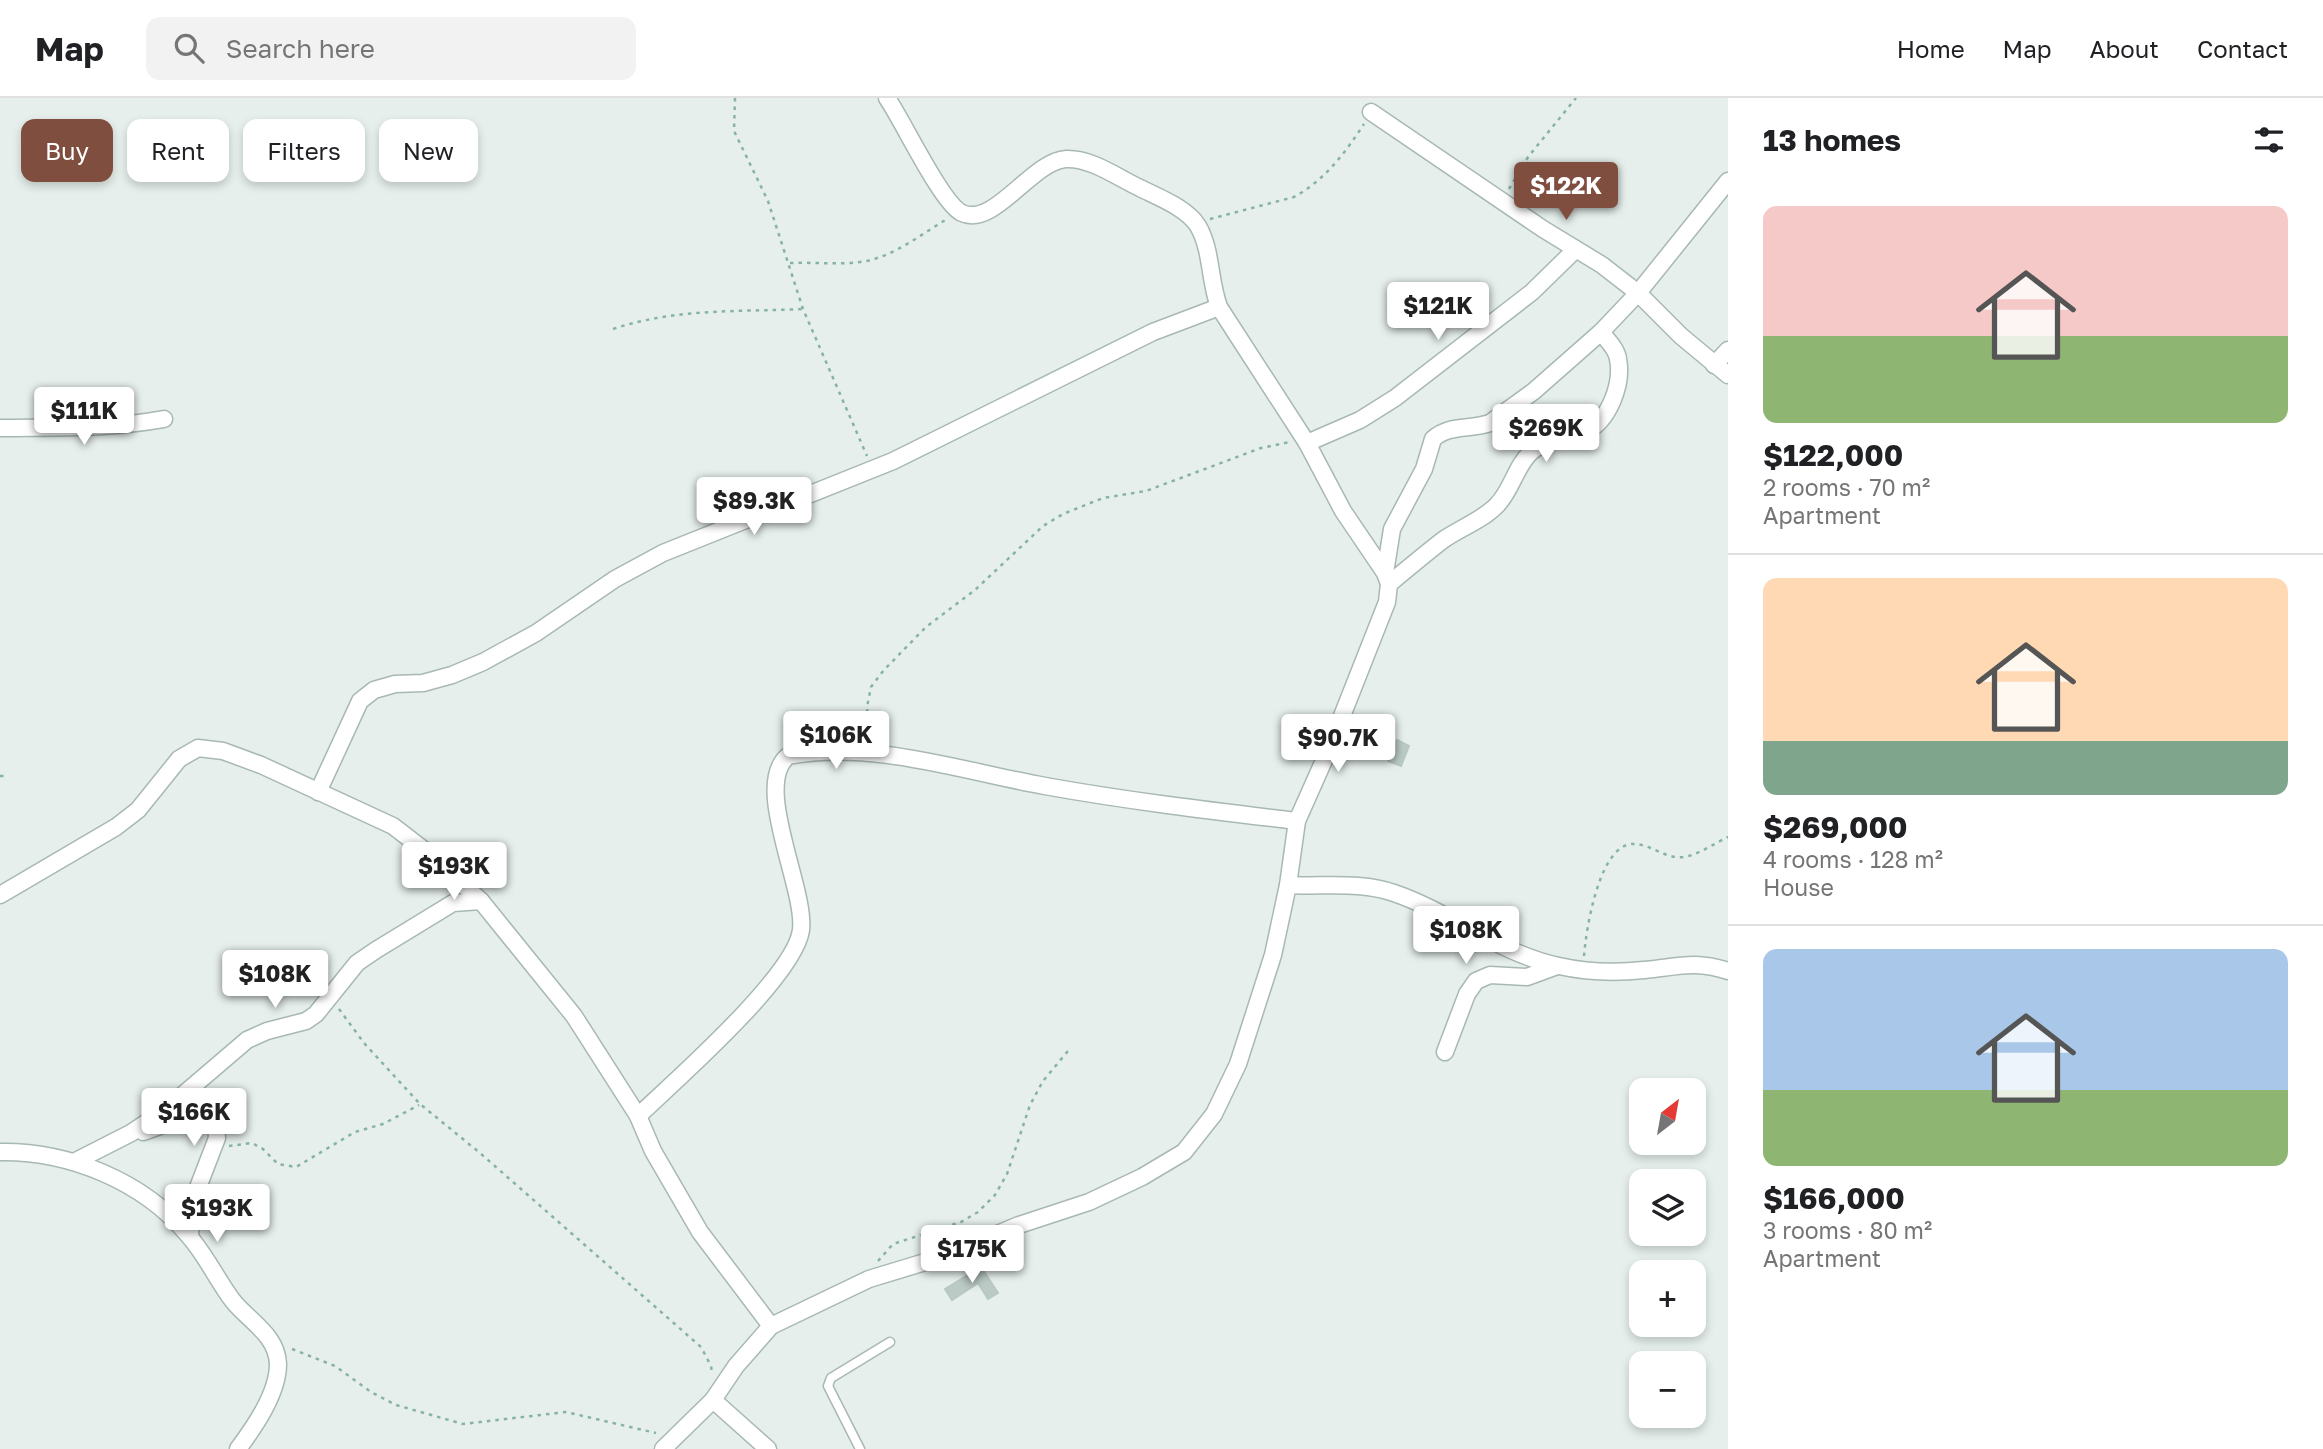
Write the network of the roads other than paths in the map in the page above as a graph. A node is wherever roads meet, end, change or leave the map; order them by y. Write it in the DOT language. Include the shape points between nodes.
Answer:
graph roads {
  1 [pos="887,98"];
  2 [pos="1371,112"];
  3 [pos="1728,181"];
  4 [pos="1574,250"];
  5 [pos="1638,293"];
  6 [pos="1219,307"];
  7 [pos="1601,332"];
  8 [pos="1728,350"];
  9 [pos="1721,370"];
  10 [pos="164,419"];
  11 [pos="0,428"];
  12 [pos="1307,443"];
  13 [pos="1387,578"];
  14 [pos="318,792"];
  15 [pos="1297,821"];
  16 [pos="1288,885"];
  17 [pos="0,895"];
  18 [pos="481,901"];
  19 [pos="1557,966"];
  20 [pos="1728,971"];
  21 [pos="1445,1052"];
  22 [pos="638,1116"];
  23 [pos="131,1133"];
  24 [pos="0,1152"];
  25 [pos="76,1161"];
  26 [pos="190,1236"];
  27 [pos="771,1326"];
  28 [pos="890,1342"];
  29 [pos="713,1400"];
  30 [pos="668,1444"];
  31 [pos="238,1449"];
  32 [pos="768,1449"];
  33 [pos="860,1449"];
  1 -- 6 [label="street" via="959,212 973,217 989,212 1017,188 1066,159 1088,162 1160,198 1196,222 1206,242"];
  2 -- 4 [label="street"];
  3 -- 5 [label="street"];
  4 -- 5 [label="street"];
  4 -- 12 [label="street" via="1532,292 1395,398 1360,420"];
  5 -- 7 [label="street"];
  5 -- 9 [label="street"];
  6 -- 12 [label="street"];
  6 -- 14 [label="street" via="1153,332 873,469 644,562 483,662 433,680 374,690 360,701"];
  7 -- 13 [label="street" via="1490,423 1450,428 1433,439 1424,469 1392,529"];
  7 -- 13 [label="street" via="1618,356 1619,379 1597,425 1532,450 1494,509"];
  8 -- 9 [label="street"];
  10 -- 11 [label="street" via="76,429"];
  12 -- 13 [label="street" via="1343,511"];
  13 -- 15 [label="street" via="1380,621"];
  14 -- 17 [label="street" via="223,751 198,748 179,759 138,810 116,828"];
  14 -- 18 [label="street" via="393,826"];
  15 -- 16 [label="street"];
  15 -- 22 [label="street" via="1096,795 899,756 808,752 788,756 777,770 776,799 799,903 801,929 796,948 760,995"];
  16 -- 19 [label="street" via="1372,887 1395,893"];
  16 -- 27 [label="street" via="1273,955 1238,1064 1214,1114 1184,1152 1088,1202 945,1256 869,1279"];
  18 -- 22 [label="street" via="573,1016"];
  18 -- 23 [label="street" via="453,904 376,950 357,963 306,1021 247,1041"];
  19 -- 20 [label="street" via="1644,970 1708,964"];
  19 -- 21 [label="street" via="1527,976 1490,975 1476,981"];
  22 -- 27 [label="street" via="700,1232"];
  23 -- 25 [label="street"];
  23 -- 26 [label="street" via="199,1112 216,1124 217,1138 192,1203"];
  24 -- 25 [label="street"];
  25 -- 26 [label="street" via="145,1196"];
  26 -- 31 [label="street" via="233,1301 272,1340 278,1361 277,1383"];
  27 -- 29 [label="street"];
  28 -- 33 [label="lane" via="831,1378 828,1386"];
  29 -- 30 [label="street"];
  29 -- 32 [label="street"];
}
